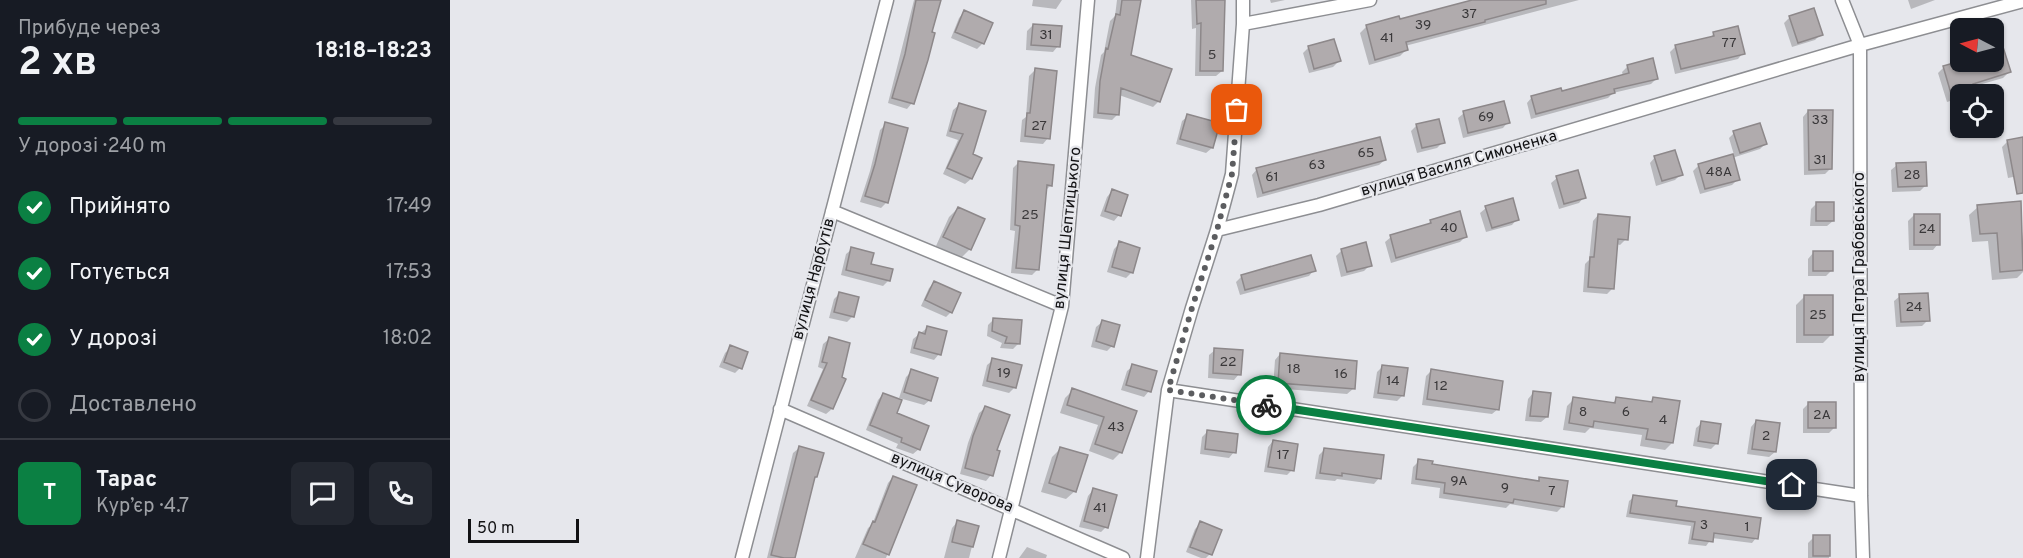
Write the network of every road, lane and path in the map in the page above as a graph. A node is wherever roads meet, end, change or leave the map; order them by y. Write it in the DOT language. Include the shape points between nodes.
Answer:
graph roads {
  1 [pos="887,0"];
  2 [pos="1088,0"];
  3 [pos="1242,0"];
  4 [pos="1370,0"];
  5 [pos="1842,0"];
  6 [pos="2023,1"];
  7 [pos="1243,24"];
  8 [pos="1860,45"];
  9 [pos="832,211"];
  10 [pos="1217,230"];
  11 [pos="1062,306"];
  12 [pos="1168,390"];
  13 [pos="780,409"];
  14 [pos="1861,496"];
  15 [pos="1011,508"];
  16 [pos="742,558"];
  17 [pos="999,558"];
  18 [pos="1123,558"];
  19 [pos="1147,558"];
  20 [pos="1863,558"];
  1 -- 9 [label="street, вулиця Нарбутів"];
  2 -- 11 [label="street, вулиця Шептицького"];
  3 -- 7 [label="street"];
  4 -- 7 [label="street"];
  5 -- 8 [label="street, вулиця Петра Грабовського"];
  6 -- 8 [label="street, вулиця Василя Симоненка"];
  7 -- 10 [label="street" via="1232,174"];
  8 -- 10 [label="street, вулиця Василя Симоненка" via="1320,205"];
  8 -- 14 [label="street, вулиця Петра Грабовського"];
  9 -- 11 [label="street"];
  9 -- 13 [label="street, вулиця Нарбутів"];
  10 -- 12 [label="street"];
  11 -- 15 [label="street, вулиця Шептицького"];
  12 -- 14 [label="street"];
  12 -- 19 [label="street"];
  13 -- 15 [label="street, вулиця Суворова"];
  13 -- 16 [label="street, вулиця Нарбутів"];
  14 -- 20 [label="street, вулиця Петра Грабовського"];
  15 -- 17 [label="street, вулиця Шептицького"];
  15 -- 18 [label="street, вулиця Суворова"];
}
